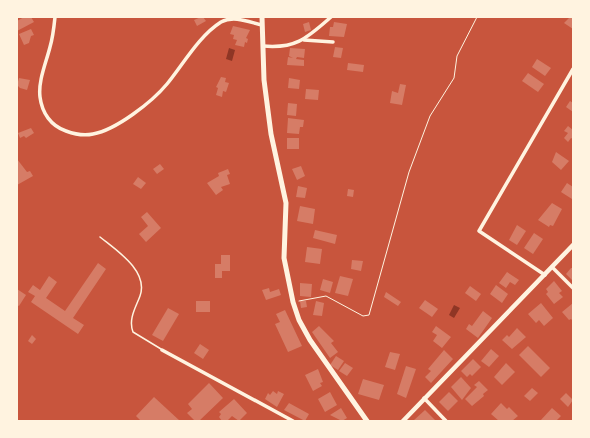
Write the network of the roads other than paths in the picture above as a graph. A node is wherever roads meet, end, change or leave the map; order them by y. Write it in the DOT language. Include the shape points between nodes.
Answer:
graph roads {
  1 [pos="54,17"];
  2 [pos="262,17"];
  3 [pos="331,17"];
  4 [pos="262,24"];
  5 [pos="303,40"];
  6 [pos="333,42"];
  7 [pos="262,46"];
  8 [pos="573,69"];
  9 [pos="100,237"];
  10 [pos="573,245"];
  11 [pos="552,267"];
  12 [pos="545,274"];
  13 [pos="573,288"];
  14 [pos="162,350"];
  15 [pos="424,398"];
  16 [pos="293,421"];
  17 [pos="367,421"];
  18 [pos="403,421"];
  19 [pos="446,421"];
  1 -- 4 [label="street" via="51,46 40,87 41,106 56,127 84,135 94,134 114,125 152,99 206,35 221,22 235,18"];
  2 -- 4 [label="main road"];
  3 -- 5 [label="street"];
  4 -- 7 [label="main road"];
  5 -- 6 [label="street"];
  5 -- 7 [label="street" via="285,46"];
  7 -- 17 [label="main road" via="270,128 286,203 284,258 293,302 300,323 312,344"];
  8 -- 12 [label="street" via="480,231"];
  9 -- 14 [label="lane" via="128,261 138,278 141,292 132,316 133,332"];
  10 -- 11 [label="street"];
  11 -- 12 [label="street"];
  11 -- 13 [label="street"];
  12 -- 15 [label="street"];
  14 -- 16 [label="street"];
  15 -- 18 [label="street"];
  15 -- 19 [label="street"];
}
